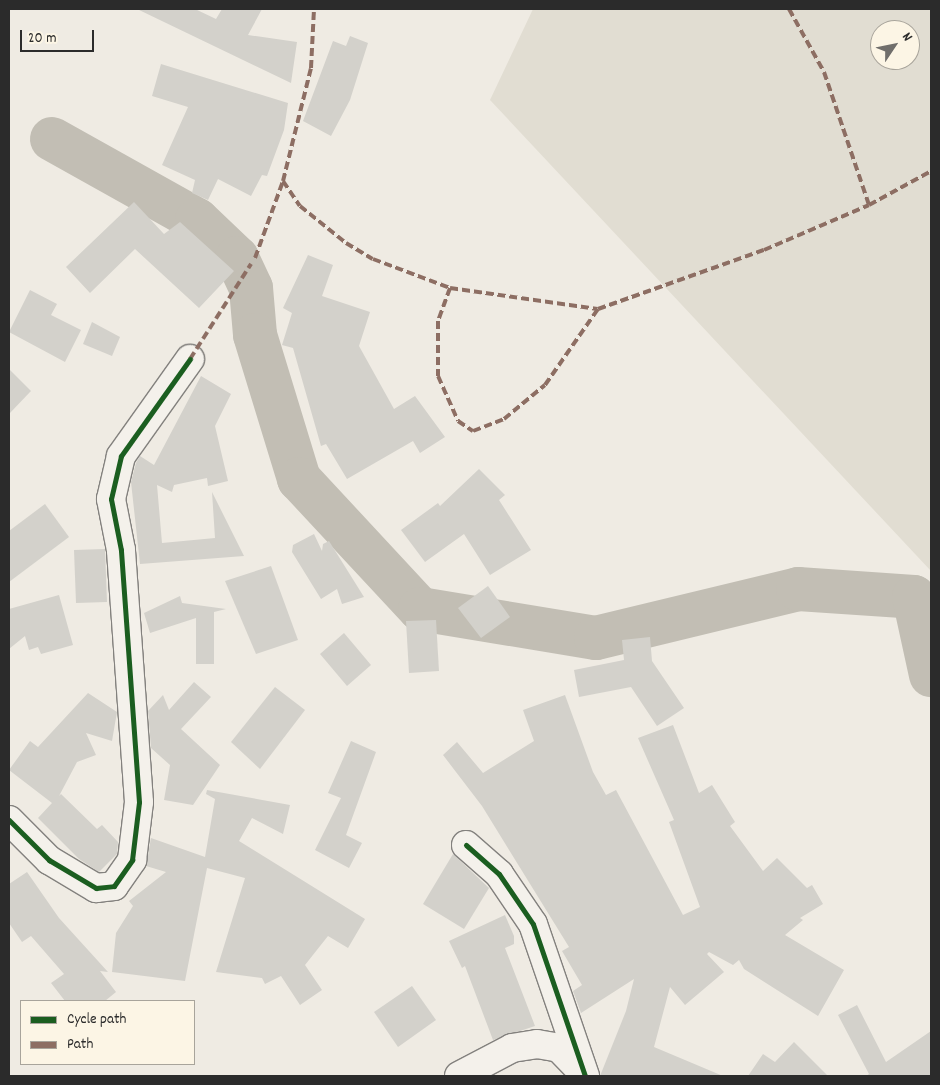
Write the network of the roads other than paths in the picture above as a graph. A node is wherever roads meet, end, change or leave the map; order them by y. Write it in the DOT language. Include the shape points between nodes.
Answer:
graph roads {
  1 [pos="190,359"];
  2 [pos="9,820"];
  3 [pos="466,844"];
  4 [pos="459,1076"];
  1 -- 2 [label="street" via="121,456 111,499 120,550 139,802 132,860 114,886 96,888 50,860"];
  3 -- 4 [label="street" via="499,874 533,924 585,1076 559,1048 537,1044 512,1048"];
}
